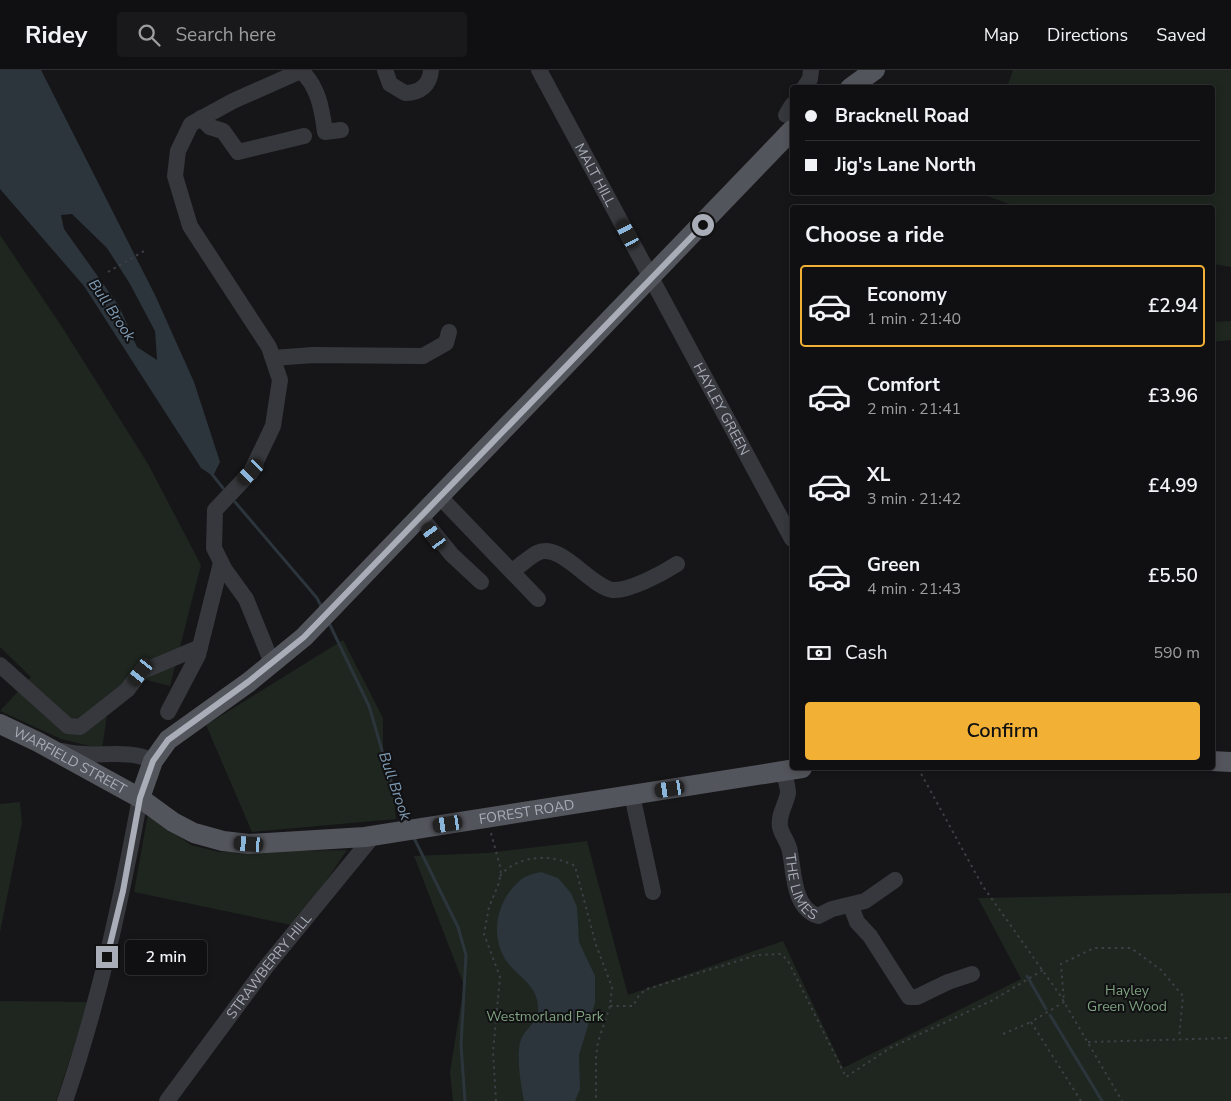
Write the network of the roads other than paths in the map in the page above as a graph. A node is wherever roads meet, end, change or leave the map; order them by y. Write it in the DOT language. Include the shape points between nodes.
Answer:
graph roads {
  1 [pos="302,70"];
  2 [pos="385,70"];
  3 [pos="431,70"];
  4 [pos="539,70"];
  5 [pos="811,70"];
  6 [pos="874,70"];
  7 [pos="806,85"];
  8 [pos="854,85"];
  9 [pos="790,117"];
  10 [pos="201,118"];
  11 [pos="341,130"];
  12 [pos="304,136"];
  13 [pos="652,278"];
  14 [pos="449,332"];
  15 [pos="273,358"];
  16 [pos="440,497"];
  17 [pos="421,517"];
  18 [pos="790,535"];
  19 [pos="221,562"];
  20 [pos="677,564"];
  21 [pos="512,572"];
  22 [pos="481,582"];
  23 [pos="538,599"];
  24 [pos="200,647"];
  25 [pos="0,664"];
  26 [pos="272,664"];
  27 [pos="168,712"];
  28 [pos="0,724"];
  29 [pos="168,740"];
  30 [pos="48,747"];
  31 [pos="119,754"];
  32 [pos="153,761"];
  33 [pos="1215,761"];
  34 [pos="1231,762"];
  35 [pos="790,769"];
  36 [pos="793,770"];
  37 [pos="632,795"];
  38 [pos="140,798"];
  39 [pos="374,835"];
  40 [pos="896,880"];
  41 [pos="653,892"];
  42 [pos="851,906"];
  43 [pos="972,974"];
  44 [pos="65,1101"];
  45 [pos="167,1101"];
  1 -- 10 [label="street"];
  1 -- 11 [label="street" via="312,82 325,132"];
  2 -- 3 [label="street" via="390,84 405,93 422,88 430,79"];
  4 -- 13 [label="street, MALT HILL"];
  5 -- 7 [label="street"];
  6 -- 8 [label="main road"];
  9 -- 13 [label="main road"];
  10 -- 12 [label="street" via="210,127 223,131 238,152"];
  10 -- 15 [label="street" via="192,124 178,151 175,176 190,226"];
  13 -- 16 [label="main road"];
  13 -- 18 [label="street, HAYLEY GREEN"];
  14 -- 15 [label="street" via="446,343 423,356"];
  15 -- 19 [label="street" via="280,380 274,426 251,472 215,510 214,548"];
  16 -- 17 [label="main road"];
  16 -- 21 [label="street"];
  17 -- 22 [label="street" via="452,555"];
  17 -- 26 [label="main road" via="304,637"];
  19 -- 24 [label="street"];
  19 -- 26 [label="street" via="246,599"];
  20 -- 21 [label="street" via="634,585 612,590 552,553 538,552"];
  21 -- 23 [label="street"];
  24 -- 25 [label="street" via="141,672 127,690 80,728 68,726"];
  24 -- 27 [label="street"];
  26 -- 29 [label="main road"];
  28 -- 30 [label="main road, WARFIELD STREET"];
  29 -- 31 [label="street"];
  29 -- 32 [label="main road"];
  30 -- 31 [label="street" via="86,755"];
  30 -- 38 [label="main road, WARFIELD STREET"];
  31 -- 32 [label="street" via="141,755"];
  32 -- 38 [label="main road"];
  33 -- 34 [label="main road"];
  35 -- 37 [label="main road, FOREST ROAD"];
  36 -- 42 [label="street, THE LIMES" via="780,827 790,851 794,880 802,901 811,914 818,916 832,909"];
  37 -- 39 [label="main road, FOREST ROAD"];
  37 -- 41 [label="street"];
  38 -- 39 [label="main road, FOREST ROAD" via="173,822 223,842 271,844"];
  38 -- 44 [label="street" via="123,891 99,990"];
  39 -- 45 [label="street, STRAWBERRY HILL" via="266,966"];
  40 -- 42 [label="street, THE LIMES" via="875,896"];
  42 -- 43 [label="street" via="857,922 870,936 909,997 917,997"];
}
